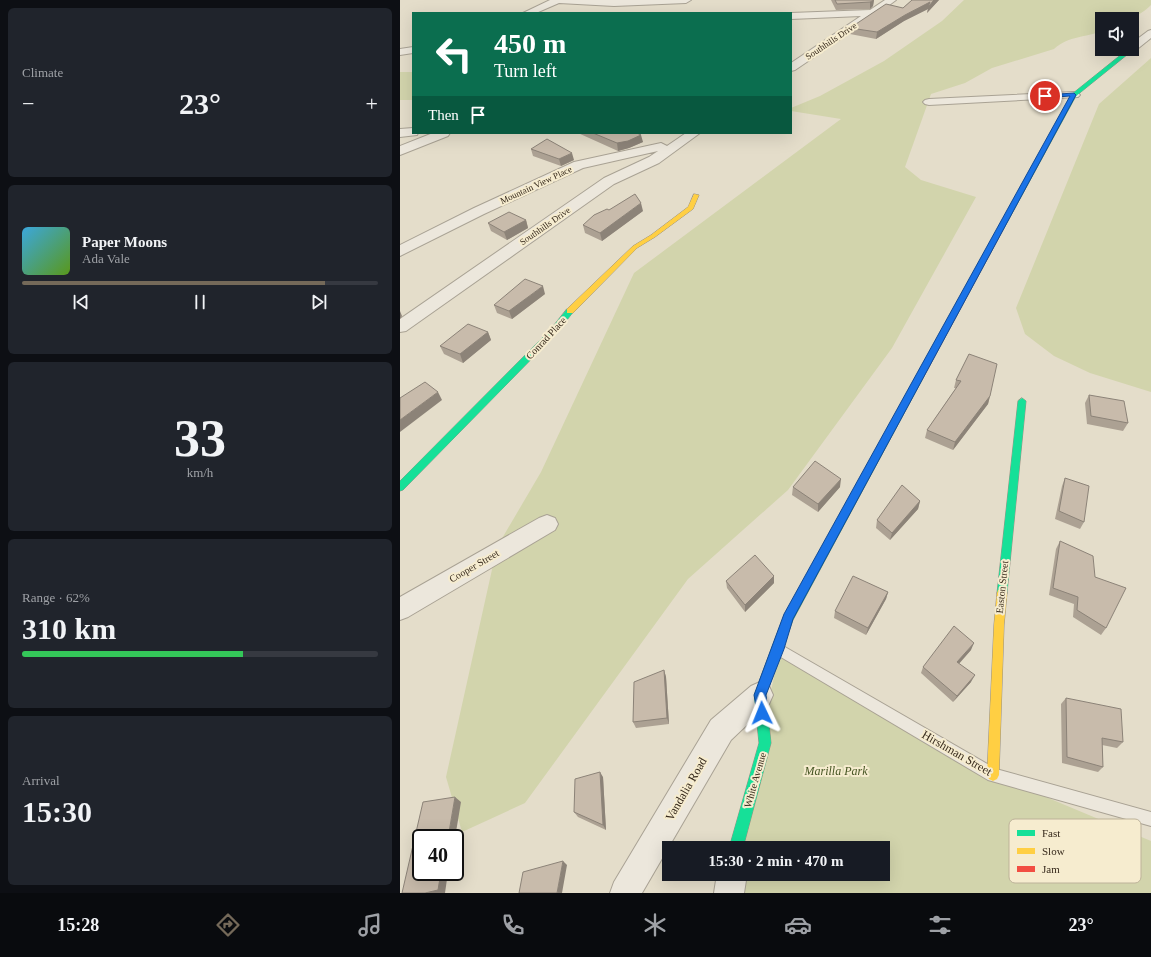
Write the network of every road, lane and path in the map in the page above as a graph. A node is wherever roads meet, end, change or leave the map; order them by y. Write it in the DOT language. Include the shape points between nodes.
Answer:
graph roads {
  1 [pos="557,0"];
  2 [pos="686,0"];
  3 [pos="891,0"];
  4 [pos="530,12"];
  5 [pos="873,13"];
  6 [pos="792,16"];
  7 [pos="1151,33"];
  8 [pos="1139,42"];
  9 [pos="412,50"];
  10 [pos="400,52"];
  11 [pos="1121,56"];
  12 [pos="792,67"];
  13 [pos="1074,95"];
  14 [pos="929,102"];
  15 [pos="412,132"];
  16 [pos="400,133"];
  17 [pos="442,134"];
  18 [pos="692,134"];
  19 [pos="680,142"];
  20 [pos="400,151"];
  21 [pos="696,195"];
  22 [pos="400,251"];
  23 [pos="400,327"];
  24 [pos="1022,401"];
  25 [pos="400,487"];
  26 [pos="547,524"];
  27 [pos="400,609"];
  28 [pos="778,649"];
  29 [pos="760,695"];
  30 [pos="993,775"];
  31 [pos="1151,819"];
  32 [pos="738,841"];
  33 [pos="731,881"];
  34 [pos="625,893"];
  35 [pos="729,893"];
  1 -- 2 [label="street"];
  1 -- 4 [label="street"];
  3 -- 5 [label="street, Southhills Drive"];
  5 -- 6 [label="street"];
  5 -- 12 [label="street, Southhills Drive"];
  7 -- 8 [label="street, White Avenue"];
  9 -- 10 [label="street"];
  11 -- 13 [label="street, White Avenue"];
  13 -- 14 [label="street"];
  13 -- 28 [label="street, White Avenue" via="788,618"];
  15 -- 16 [label="street"];
  17 -- 20 [label="street"];
  18 -- 19 [label="street, Southhills Drive"];
  19 -- 22 [label="street, Mountain View Place" via="579,165"];
  19 -- 23 [label="street, Southhills Drive" via="654,160 609,181"];
  21 -- 25 [label="street, Conrad Place" via="691,208 622,259"];
  24 -- 30 [label="street, Easton Street" via="999,625"];
  26 -- 27 [label="street, Cooper Street"];
  28 -- 29 [label="street, White Avenue"];
  28 -- 30 [label="lane, Hirshman Street"];
  29 -- 32 [label="street, White Avenue" via="765,743"];
  29 -- 34 [label="street, Vandalia Road" via="721,730"];
  30 -- 31 [label="lane, Hirshman Street"];
  33 -- 35 [label="street"];
}
